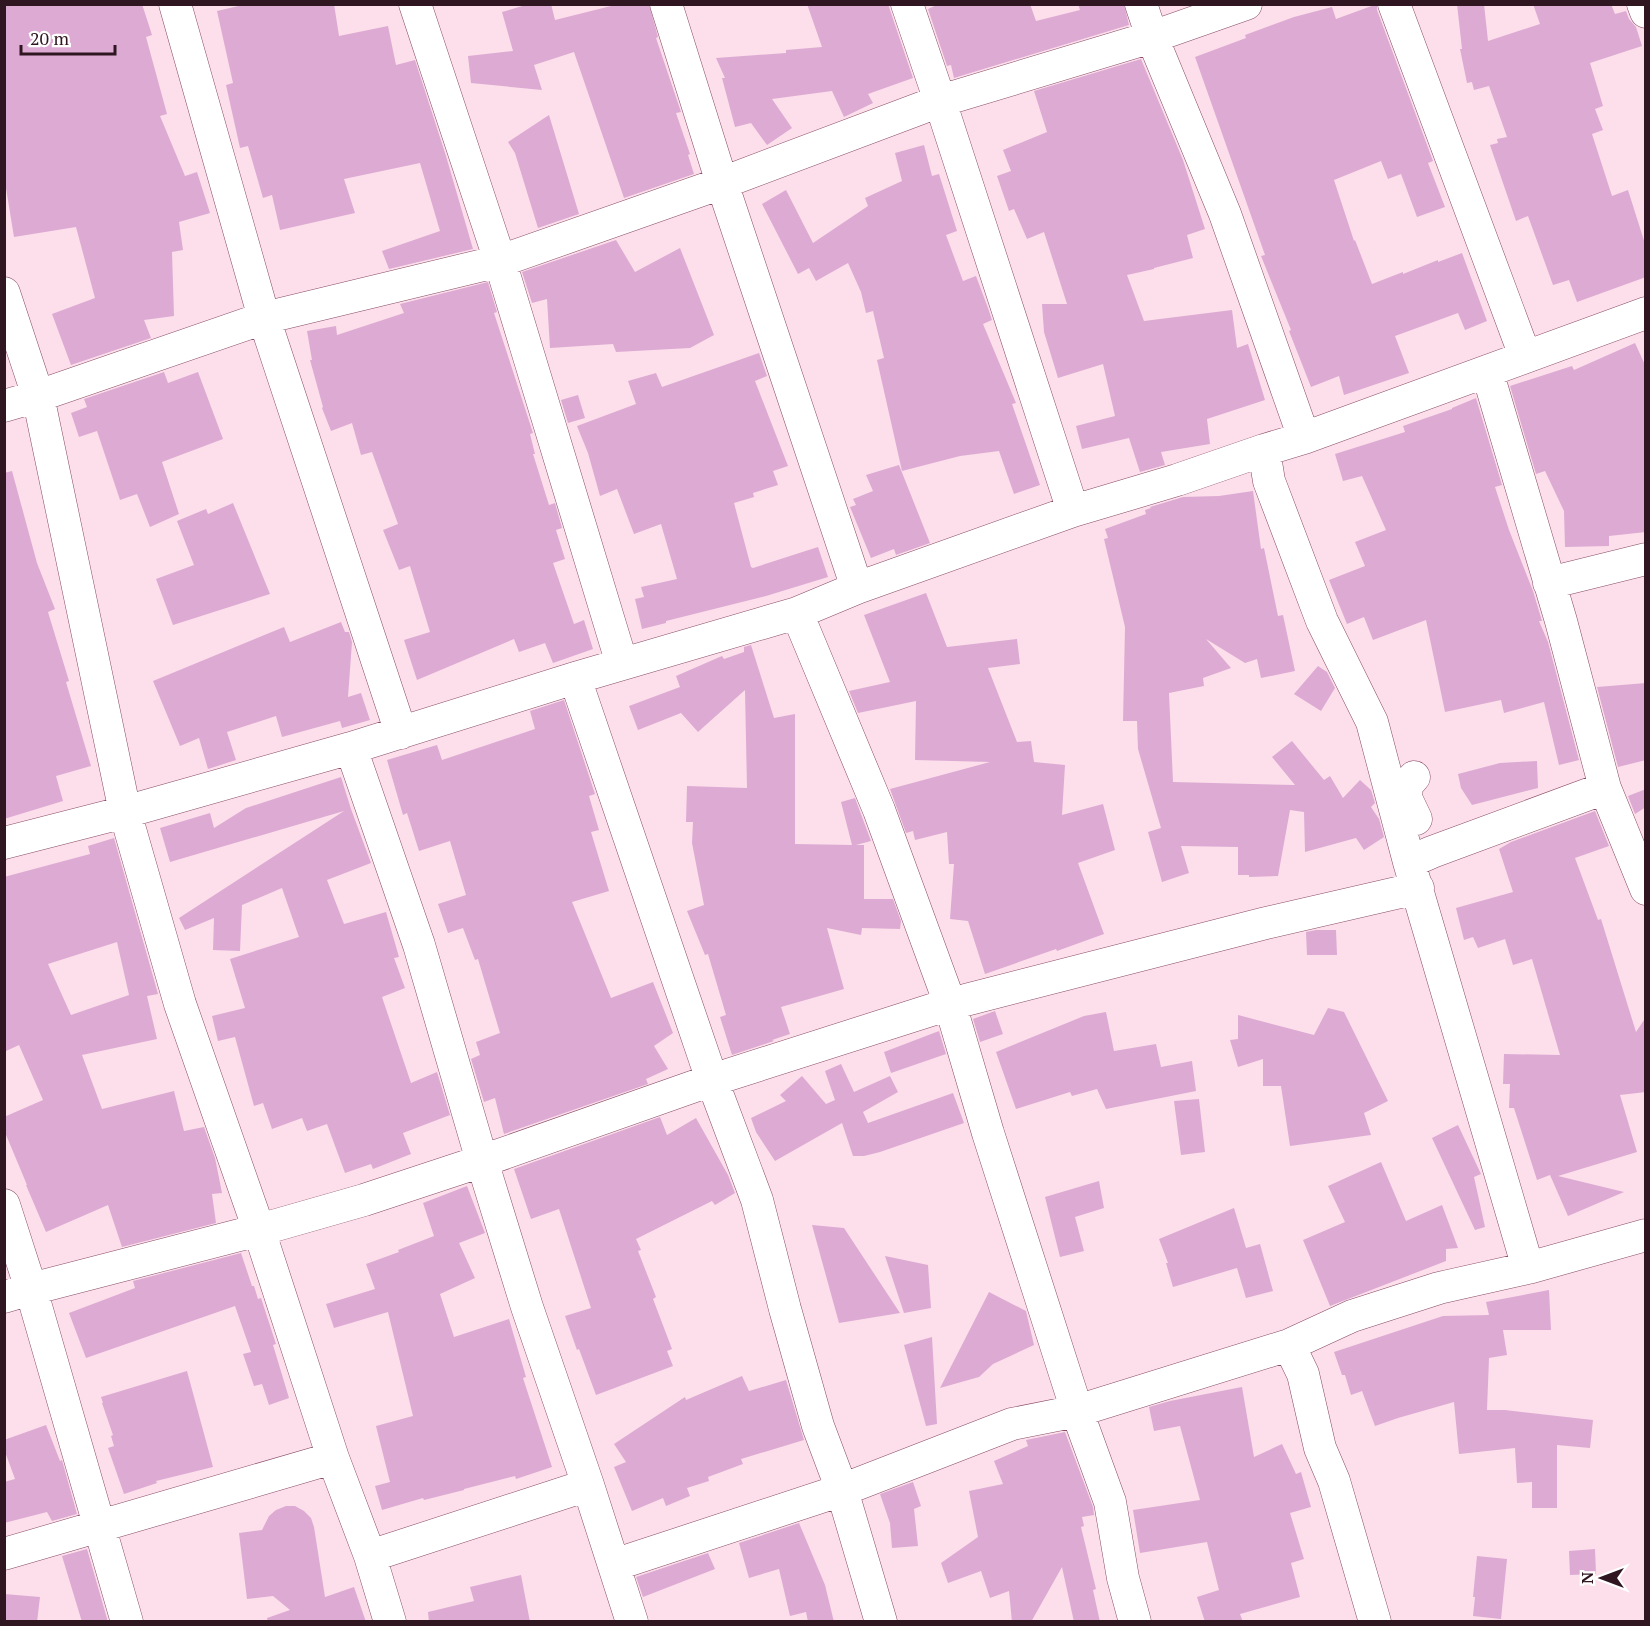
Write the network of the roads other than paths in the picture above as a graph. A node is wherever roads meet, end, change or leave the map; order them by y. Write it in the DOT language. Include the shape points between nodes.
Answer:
graph roads {
  1 [pos="175,4"];
  2 [pos="416,4"];
  3 [pos="666,4"];
  4 [pos="907,4"];
  5 [pos="1141,4"];
  6 [pos="1246,4"];
  7 [pos="1394,4"];
  8 [pos="1643,4"];
  9 [pos="1646,12"];
  10 [pos="1152,37"];
  11 [pos="940,101"];
  12 [pos="722,183"];
  13 [pos="500,261"];
  14 [pos="4,293"];
  15 [pos="1646,313"];
  16 [pos="264,318"];
  17 [pos="1525,356"];
  18 [pos="1487,371"];
  19 [pos="38,396"];
  20 [pos="4,406"];
  21 [pos="1304,438"];
  22 [pos="1264,450"];
  23 [pos="1073,511"];
  24 [pos="1646,559"];
  25 [pos="1549,583"];
  26 [pos="857,588"];
  27 [pos="797,613"];
  28 [pos="622,664"];
  29 [pos="575,678"];
  30 [pos="401,733"];
  31 [pos="351,748"];
  32 [pos="1414,777"];
  33 [pos="1605,788"];
  34 [pos="125,812"];
  35 [pos="4,843"];
  36 [pos="1420,867"];
  37 [pos="1646,889"];
  38 [pos="950,1004"];
  39 [pos="712,1080"];
  40 [pos="482,1161"];
  41 [pos="4,1205"];
  42 [pos="259,1230"];
  43 [pos="1646,1235"];
  44 [pos="1528,1268"];
  45 [pos="18,1293"];
  46 [pos="1289,1345"];
  47 [pos="1077,1411"];
  48 [pos="333,1458"];
  49 [pos="588,1485"];
  50 [pos="842,1490"];
  51 [pos="100,1527"];
  52 [pos="4,1554"];
  53 [pos="370,1556"];
  54 [pos="614,1565"];
  55 [pos="127,1622"];
  56 [pos="390,1622"];
  57 [pos="632,1622"];
  58 [pos="881,1622"];
  59 [pos="1135,1622"];
  60 [pos="1375,1622"];
  1 -- 16 [label="street"];
  2 -- 13 [label="street"];
  3 -- 12 [label="street"];
  4 -- 11 [label="street"];
  5 -- 10 [label="street"];
  6 -- 10 [label="street"];
  7 -- 17 [label="street"];
  8 -- 9 [label="street"];
  10 -- 11 [label="street"];
  10 -- 21 [label="street" via="1225,214"];
  11 -- 12 [label="street"];
  11 -- 23 [label="street"];
  12 -- 13 [label="street"];
  12 -- 26 [label="street"];
  13 -- 16 [label="street"];
  13 -- 28 [label="street"];
  14 -- 19 [label="street"];
  15 -- 17 [label="street"];
  16 -- 19 [label="street"];
  16 -- 30 [label="street"];
  17 -- 18 [label="street"];
  18 -- 21 [label="street"];
  18 -- 25 [label="street"];
  19 -- 20 [label="street"];
  19 -- 34 [label="street"];
  21 -- 22 [label="street"];
  22 -- 23 [label="street"];
  22 -- 36 [label="street" via="1269,482 1322,621 1372,722"];
  23 -- 26 [label="street"];
  24 -- 25 [label="street"];
  25 -- 33 [label="street"];
  26 -- 27 [label="street"];
  27 -- 28 [label="street"];
  27 -- 38 [label="street" via="879,810"];
  28 -- 29 [label="street"];
  29 -- 30 [label="street"];
  29 -- 39 [label="street"];
  30 -- 31 [label="street"];
  31 -- 34 [label="street"];
  31 -- 40 [label="street" via="418,945"];
  32 -- 36 [label="street" via="1407,785 1406,798"];
  33 -- 36 [label="street"];
  33 -- 37 [label="street"];
  34 -- 35 [label="street"];
  34 -- 42 [label="street" via="180,1004"];
  36 -- 38 [label="street" via="1266,923"];
  36 -- 44 [label="street"];
  38 -- 39 [label="street"];
  38 -- 47 [label="street"];
  39 -- 40 [label="street"];
  39 -- 50 [label="street" via="757,1200 818,1426"];
  40 -- 42 [label="street"];
  40 -- 49 [label="street"];
  41 -- 45 [label="street"];
  42 -- 45 [label="street"];
  42 -- 48 [label="street"];
  43 -- 44 [label="street"];
  44 -- 46 [label="street" via="1439,1288 1352,1316"];
  45 -- 51 [label="street"];
  46 -- 47 [label="street"];
  46 -- 60 [label="street" via="1303,1374 1320,1448 1334,1481"];
  47 -- 50 [label="street" via="1012,1424"];
  47 -- 59 [label="street" via="1110,1502"];
  48 -- 51 [label="street"];
  48 -- 53 [label="street"];
  49 -- 53 [label="street"];
  49 -- 54 [label="street"];
  50 -- 54 [label="street"];
  50 -- 58 [label="street"];
  51 -- 52 [label="street"];
  51 -- 55 [label="street"];
  53 -- 56 [label="street"];
  54 -- 57 [label="street"];
}
